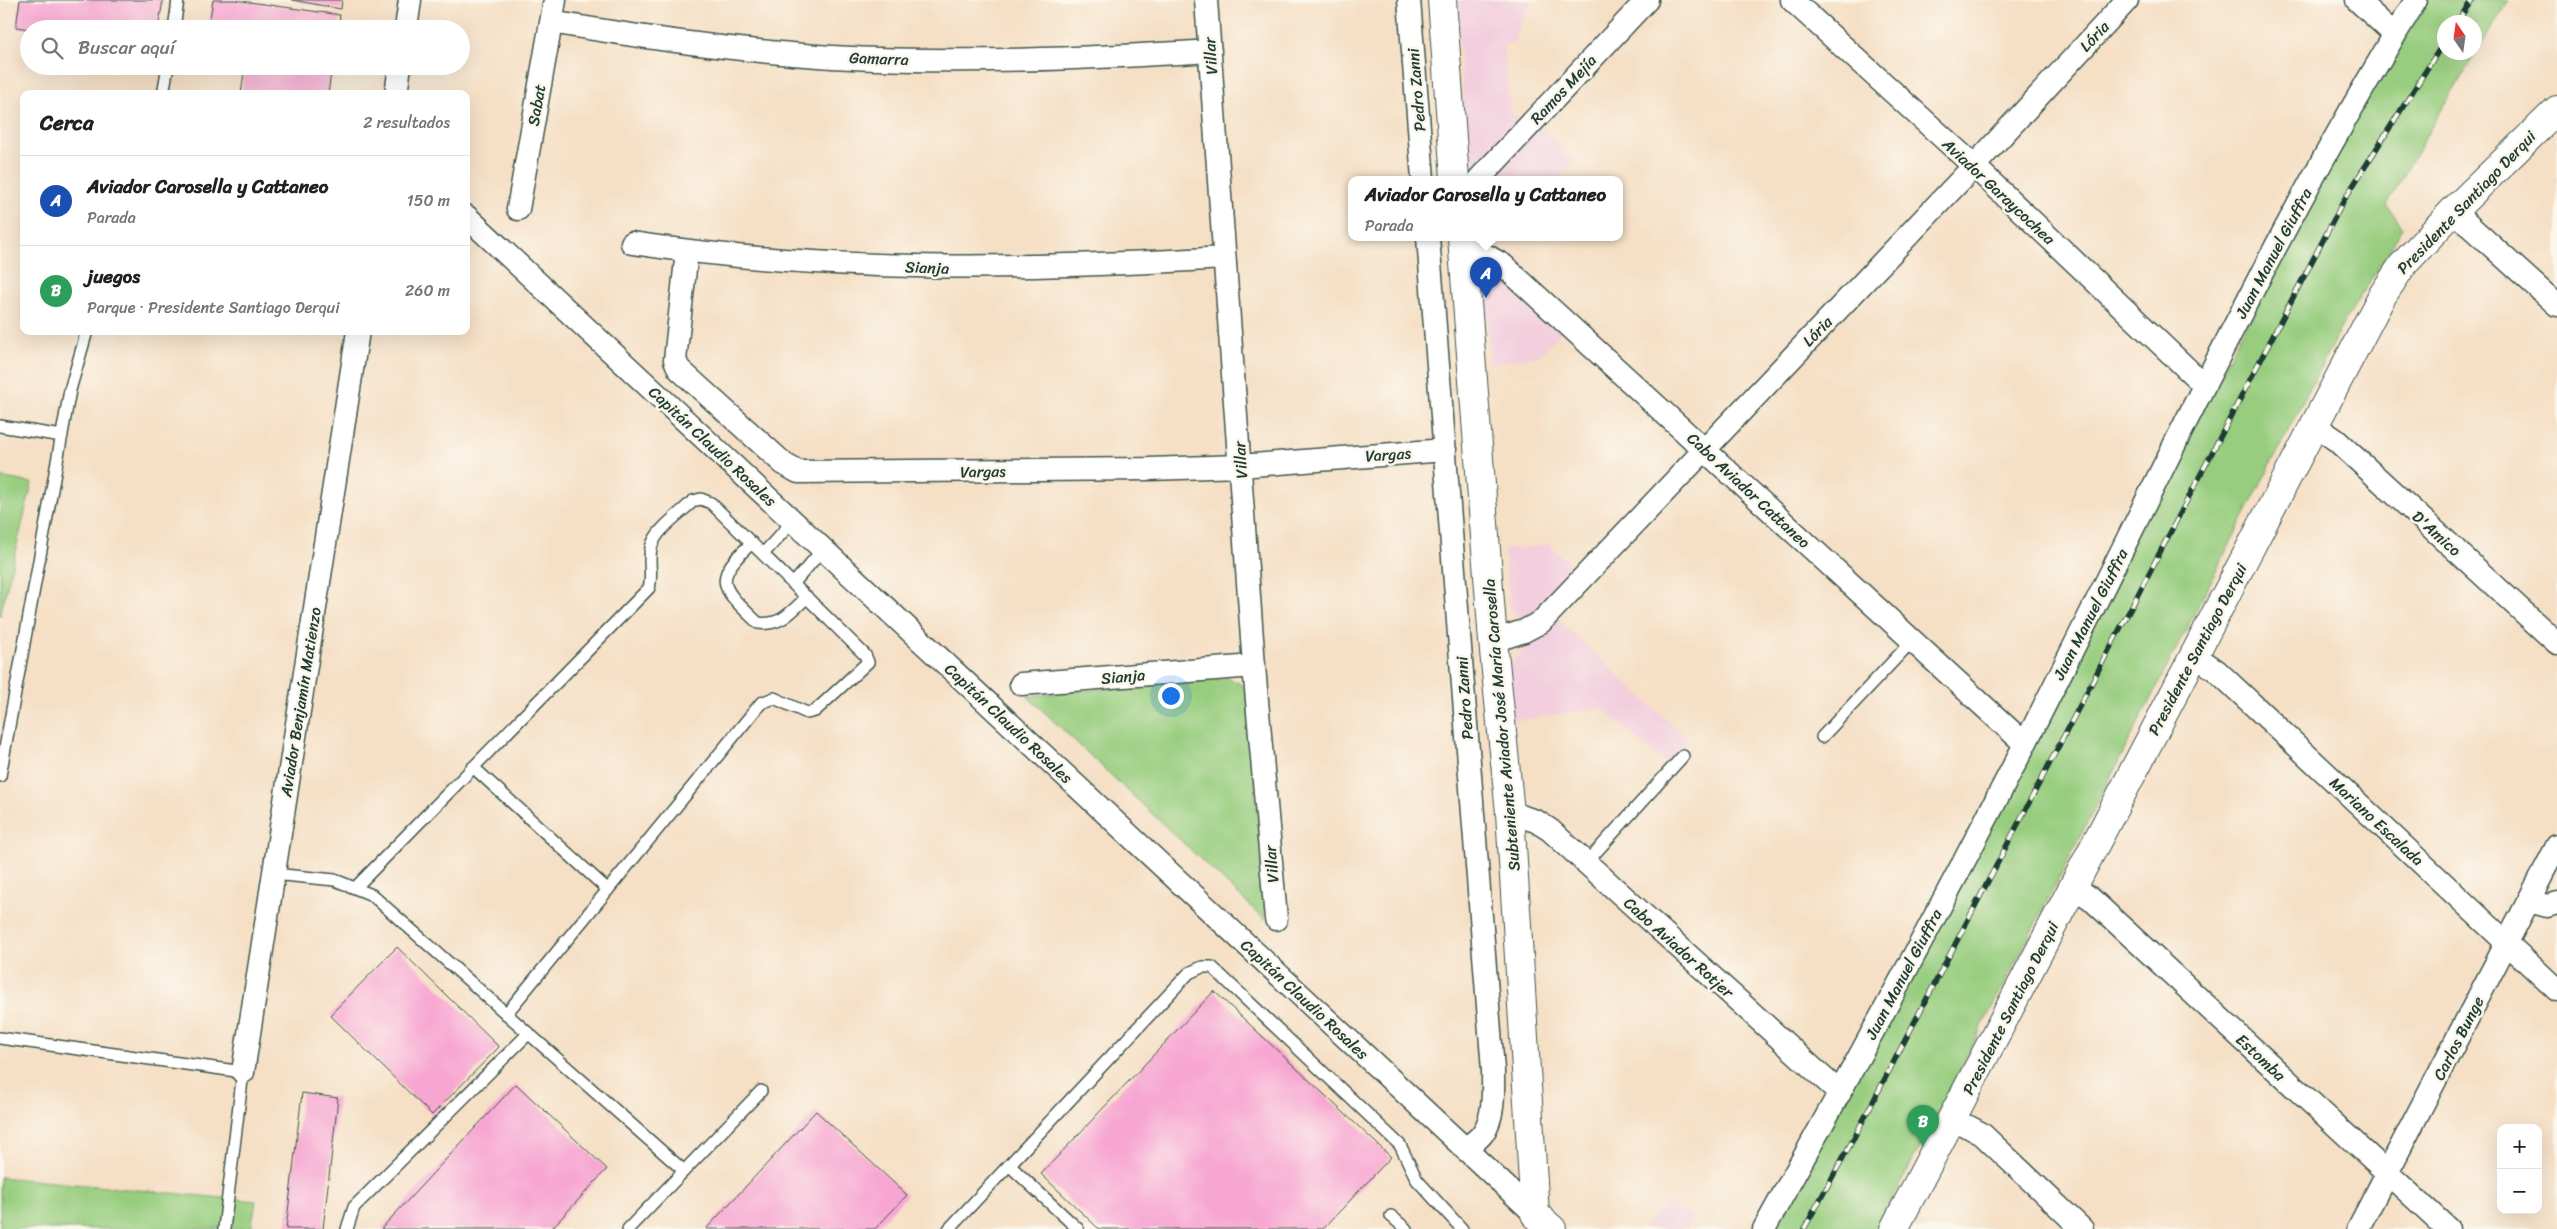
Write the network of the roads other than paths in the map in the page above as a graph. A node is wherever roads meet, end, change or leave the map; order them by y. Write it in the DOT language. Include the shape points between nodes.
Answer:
graph roads {
  1 [pos="178,0"];
  2 [pos="410,0"];
  3 [pos="555,0"];
  4 [pos="1206,0"];
  5 [pos="1409,0"];
  6 [pos="1442,0"];
  7 [pos="1647,0"];
  8 [pos="1792,0"];
  9 [pos="2127,0"];
  10 [pos="2357,0"];
  11 [pos="2416,0"];
  12 [pos="175,20"];
  13 [pos="407,20"];
  14 [pos="551,22"];
  15 [pos="2395,35"];
  16 [pos="1210,51"];
  17 [pos="166,75"];
  18 [pos="399,75"];
  19 [pos="164,90"];
  20 [pos="397,90"];
  21 [pos="2557,110"];
  22 [pos="1974,166"];
  23 [pos="1423,176"];
  24 [pos="1455,176"];
  25 [pos="1482,176"];
  26 [pos="518,209"];
  27 [pos="2453,211"];
  28 [pos="470,220"];
  29 [pos="1428,241"];
  30 [pos="632,243"];
  31 [pos="1463,243"];
  32 [pos="688,251"];
  33 [pos="1223,258"];
  34 [pos="2557,305"];
  35 [pos="86,335"];
  36 [pos="357,335"];
  37 [pos="2204,384"];
  38 [pos="2314,425"];
  39 [pos="0,426"];
  40 [pos="62,436"];
  41 [pos="1705,449"];
  42 [pos="1445,450"];
  43 [pos="1240,466"];
  44 [pos="793,521"];
  45 [pos="752,543"];
  46 [pos="822,549"];
  47 [pos="763,554"];
  48 [pos="793,584"];
  49 [pos="807,598"];
  50 [pos="1492,641"];
  51 [pos="1912,641"];
  52 [pos="2557,643"];
  53 [pos="2194,655"];
  54 [pos="1254,666"];
  55 [pos="1021,684"];
  56 [pos="1822,737"];
  57 [pos="2025,744"];
  58 [pos="1684,756"];
  59 [pos="473,768"];
  60 [pos="0,776"];
  61 [pos="1510,813"];
  62 [pos="2557,846"];
  63 [pos="1586,863"];
  64 [pos="272,874"];
  65 [pos="2072,886"];
  66 [pos="356,887"];
  67 [pos="608,890"];
  68 [pos="2529,901"];
  69 [pos="2557,903"];
  70 [pos="1276,920"];
  71 [pos="2508,943"];
  72 [pos="2557,990"];
  73 [pos="506,1014"];
  74 [pos="528,1033"];
  75 [pos="0,1038"];
  76 [pos="243,1072"];
  77 [pos="761,1091"];
  78 [pos="1840,1093"];
  79 [pos="1951,1121"];
  80 [pos="1466,1150"];
  81 [pos="1009,1165"];
  82 [pos="683,1170"];
  83 [pos="2387,1174"];
  84 [pos="1391,1216"];
  85 [pos="1544,1221"];
  86 [pos="224,1229"];
  87 [pos="347,1229"];
  88 [pos="628,1229"];
  89 [pos="949,1229"];
  90 [pos="1078,1229"];
  91 [pos="1406,1229"];
  92 [pos="1462,1229"];
  93 [pos="1764,1229"];
  94 [pos="1894,1229"];
  95 [pos="2082,1229"];
  96 [pos="2358,1229"];
  97 [pos="2448,1229"];
  1 -- 12 [label="lane"];
  2 -- 13 [label="street"];
  3 -- 14 [label="street, Sabat"];
  4 -- 16 [label="street, Villar"];
  5 -- 23 [label="street, Pedro Zanni"];
  6 -- 24 [label="street"];
  7 -- 25 [label="street, Ramos Mejía"];
  8 -- 22 [label="street, Aviador Garaycochea"];
  9 -- 22 [label="street, Lória"];
  10 -- 15 [label="street"];
  11 -- 15 [label="street, Juan Manuel Giuffra"];
  14 -- 16 [label="street, Gamarra" via="655,40 832,57 1046,59"];
  14 -- 26 [label="street, Sabat"];
  15 -- 37 [label="street, Juan Manuel Giuffra" via="2317,168"];
  16 -- 33 [label="street, Villar"];
  17 -- 19 [label="lane"];
  18 -- 20 [label="street"];
  21 -- 27 [label="street, Presidente Santiago Derqui"];
  22 -- 37 [label="street, Aviador Garaycochea"];
  22 -- 41 [label="street, Lória"];
  27 -- 34 [label="street"];
  27 -- 38 [label="street, Presidente Santiago Derqui" via="2391,281"];
  28 -- 44 [label="street, Capitán Claudio Rosales"];
  29 -- 42 [label="street, Pedro Zanni"];
  30 -- 32 [label="street, Sianja"];
  31 -- 41 [label="street, Cabo Aviador Cattaneo" via="1503,265"];
  31 -- 50 [label="street, Subteniente Aviador José María Carosella"];
  32 -- 33 [label="street, Sianja" via="757,259 951,268"];
  32 -- 43 [label="street, Vargas" via="675,360 679,369 784,464 798,472"];
  33 -- 43 [label="street, Villar"];
  35 -- 40 [label="lane" via="70,390"];
  36 -- 64 [label="street, Aviador Benjamín Matienzo"];
  37 -- 57 [label="street, Juan Manuel Giuffra"];
  38 -- 52 [label="street, D'Amico" via="2336,440"];
  38 -- 53 [label="street, Presidente Santiago Derqui"];
  39 -- 40 [label="lane"];
  40 -- 60 [label="lane"];
  41 -- 50 [label="street, Lória" via="1541,622"];
  41 -- 51 [label="street, Cabo Aviador Cattaneo"];
  42 -- 43 [label="street, Vargas"];
  42 -- 80 [label="street, Pedro Zanni" via="1493,1098 1483,1134"];
  43 -- 54 [label="street, Villar"];
  44 -- 46 [label="street, Capitán Claudio Rosales"];
  44 -- 47 [label="lane"];
  45 -- 47 [label="lane"];
  45 -- 49 [label="lane" via="727,568 727,593 758,623 764,624 778,623"];
  45 -- 59 [label="lane" via="710,503 701,499 693,501 654,539 649,588"];
  46 -- 48 [label="lane"];
  46 -- 80 [label="street, Capitán Claudio Rosales"];
  47 -- 48 [label="lane"];
  48 -- 49 [label="lane"];
  49 -- 67 [label="lane" via="865,655 868,662 815,711 807,713 774,698 761,703"];
  50 -- 61 [label="street, Subteniente Aviador José María Carosella"];
  51 -- 56 [label="lane"];
  51 -- 57 [label="street, Cabo Aviador Cattaneo"];
  53 -- 65 [label="street, Presidente Santiago Derqui"];
  53 -- 71 [label="street, Mariano Escalada" via="2217,671"];
  54 -- 55 [label="street, Sianja"];
  54 -- 70 [label="street, Villar"];
  57 -- 78 [label="street, Juan Manuel Giuffra"];
  58 -- 63 [label="lane"];
  59 -- 66 [label="lane"];
  59 -- 67 [label="lane"];
  61 -- 63 [label="street, Cabo Aviador Rotjer" via="1543,825"];
  61 -- 85 [label="street, Subteniente Aviador José María Carosella"];
  62 -- 68 [label="street, Carlos Bunge"];
  63 -- 78 [label="street, Cabo Aviador Rotjer"];
  64 -- 66 [label="lane" via="335,880"];
  64 -- 76 [label="street, Aviador Benjamín Matienzo"];
  65 -- 79 [label="street, Presidente Santiago Derqui"];
  65 -- 83 [label="street, Estomba" via="2097,905"];
  66 -- 73 [label="lane" via="372,895"];
  67 -- 73 [label="lane"];
  68 -- 69 [label="street" via="2547,906"];
  68 -- 71 [label="street, Carlos Bunge"];
  71 -- 72 [label="street, Mariano Escalada"];
  71 -- 83 [label="street, Carlos Bunge"];
  73 -- 74 [label="lane"];
  74 -- 82 [label="lane"];
  74 -- 87 [label="lane" via="354,1207"];
  75 -- 76 [label="lane"];
  76 -- 86 [label="lane"];
  77 -- 82 [label="lane"];
  78 -- 93 [label="street, Juan Manuel Giuffra"];
  79 -- 94 [label="street, Presidente Santiago Derqui"];
  79 -- 95 [label="street" via="1982,1134"];
  80 -- 85 [label="street, Capitán Claudio Rosales"];
  81 -- 89 [label="lane"];
  81 -- 90 [label="lane"];
  81 -- 92 [label="lane" via="1190,973 1202,967 1212,967 1400,1144 1417,1180"];
  82 -- 88 [label="lane"];
  83 -- 96 [label="street, Carlos Bunge"];
  83 -- 97 [label="street, Estomba"];
  84 -- 91 [label="lane"];
}
